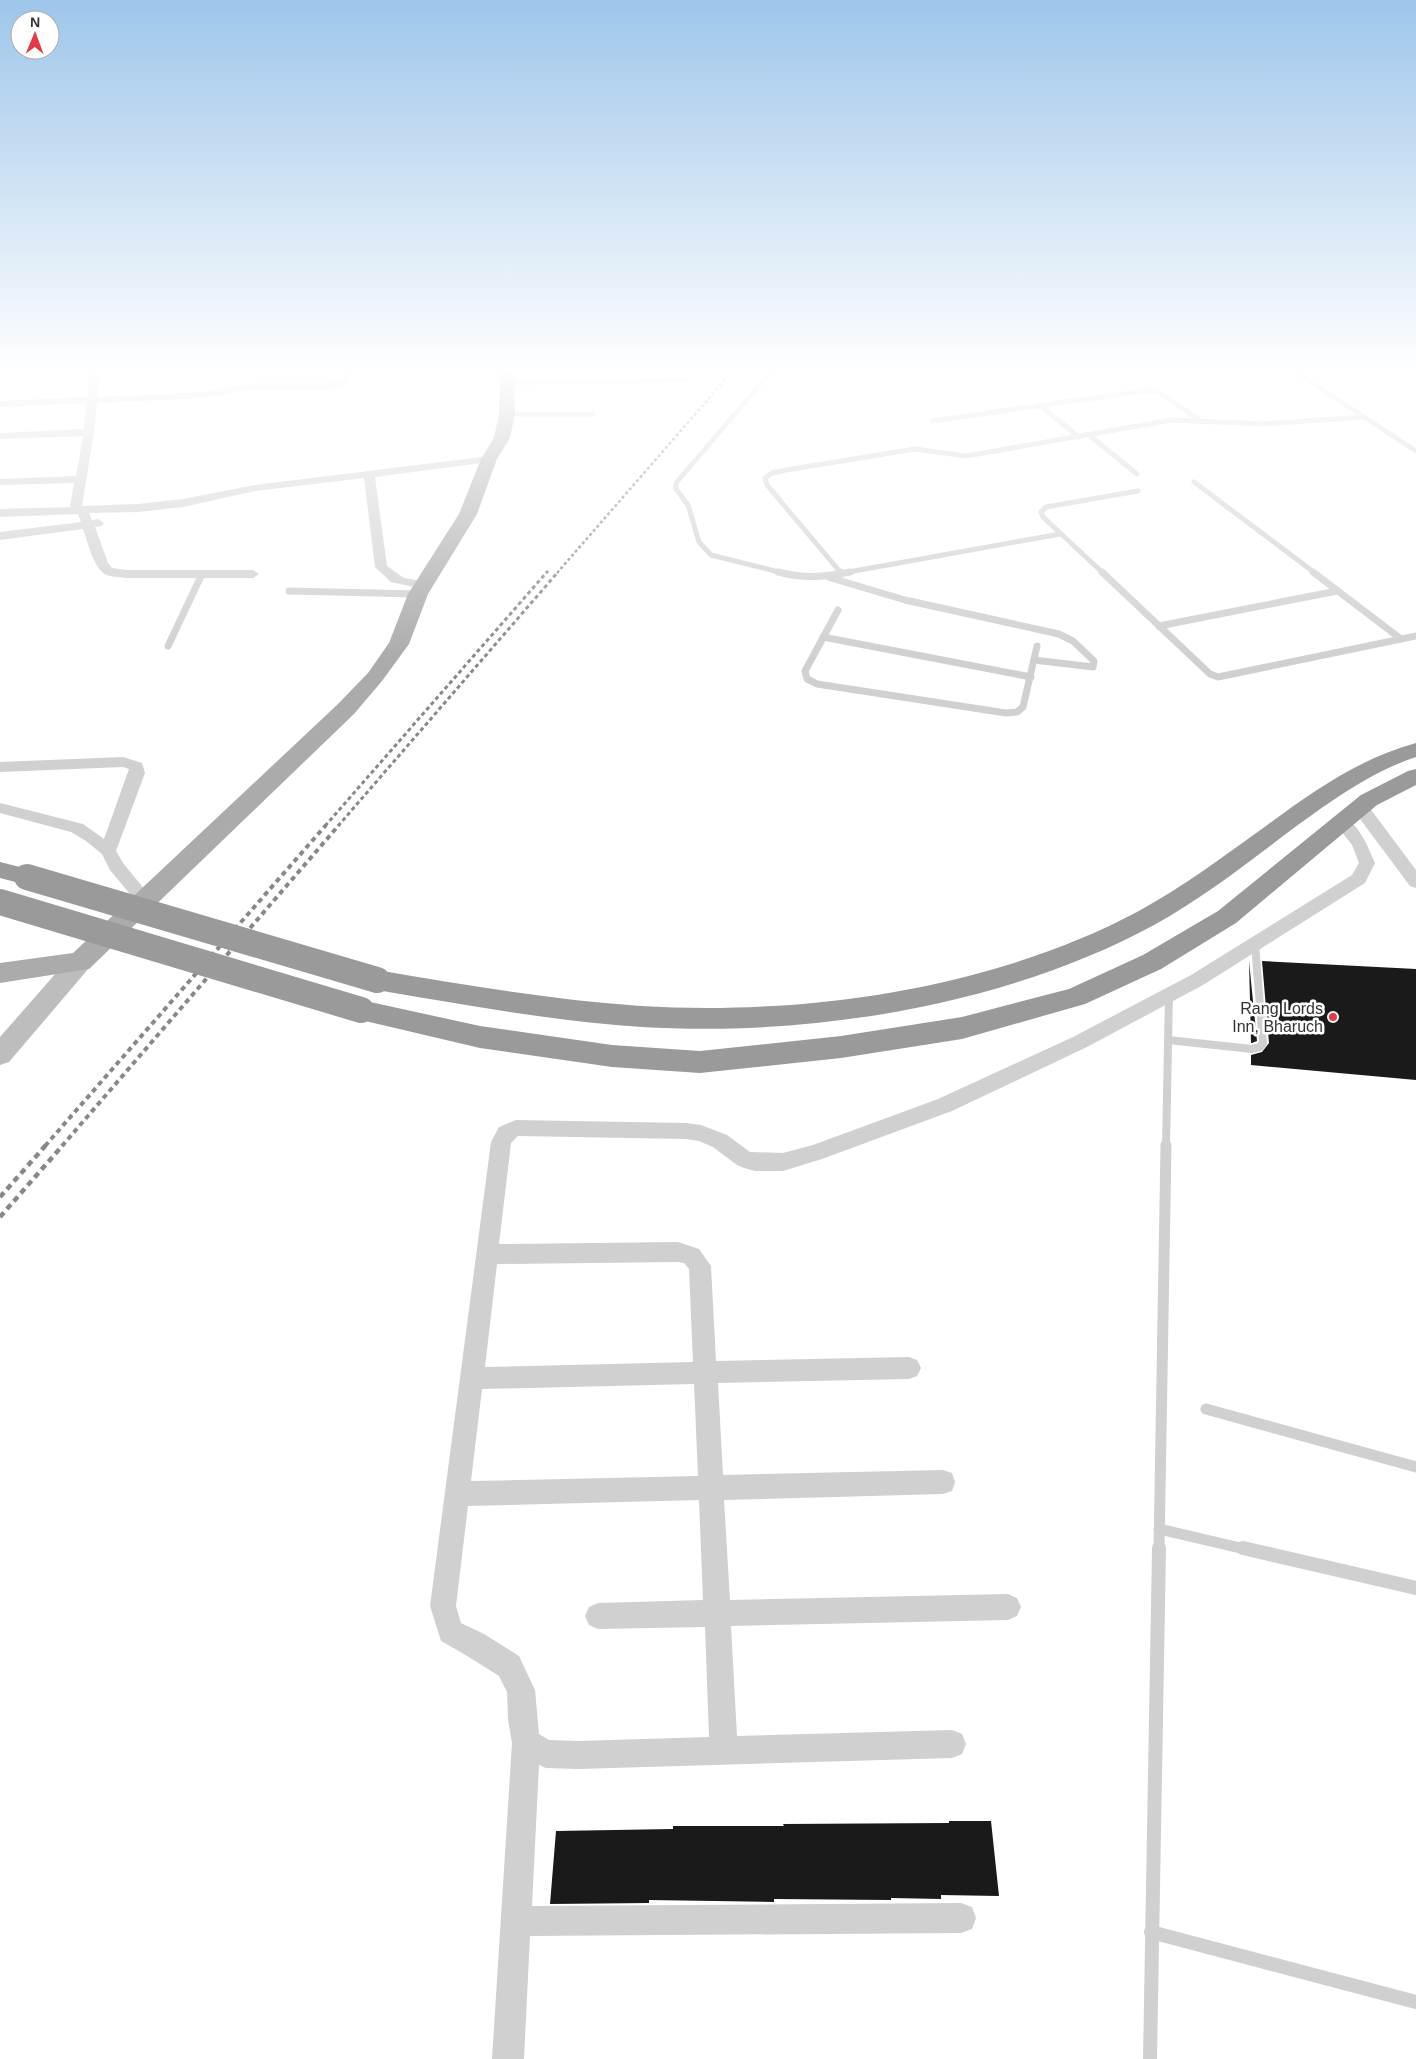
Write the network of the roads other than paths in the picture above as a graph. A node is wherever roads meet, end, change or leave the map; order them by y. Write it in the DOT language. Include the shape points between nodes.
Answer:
graph roads {
  1 [pos="83,469"];
  2 [pos="408,469"];
  3 [pos="485,469"];
  4 [pos="687,469"];
  5 [pos="792,469"];
  6 [pos="1131,469"];
  7 [pos="369,474"];
  8 [pos="1137,474"];
  9 [pos="81,479"];
  10 [pos="0,482"];
  11 [pos="1194,482"];
  12 [pos="1138,491"];
  13 [pos="182,503"];
  14 [pos="79,511"];
  15 [pos="0,513"];
  16 [pos="88,525"];
  17 [pos="1060,534"];
  18 [pos="0,536"];
  19 [pos="202,574"];
  20 [pos="253,574"];
  21 [pos="841,574"];
  22 [pos="826,576"];
  23 [pos="421,590"];
  24 [pos="288,591"];
  25 [pos="1337,591"];
  26 [pos="838,610"];
  27 [pos="1159,626"];
  28 [pos="1416,636"];
  29 [pos="823,637"];
  30 [pos="1400,639"];
  31 [pos="168,646"];
  32 [pos="1038,646"];
  33 [pos="1034,660"];
  34 [pos="1031,676"];
  35 [pos="1416,750"];
  36 [pos="0,767"];
  37 [pos="1416,776"];
  38 [pos="0,808"];
  39 [pos="1351,814"];
  40 [pos="108,851"];
  41 [pos="0,870"];
  42 [pos="1416,882"];
  43 [pos="144,900"];
  44 [pos="0,902"];
  45 [pos="1255,944"];
  46 [pos="80,962"];
  47 [pos="0,973"];
  48 [pos="1169,994"];
  49 [pos="1168,1040"];
  50 [pos="0,1055"];
  51 [pos="487,1254"];
  52 [pos="909,1368"];
  53 [pos="705,1373"];
  54 [pos="472,1378"];
  55 [pos="1206,1409"];
  56 [pos="1416,1467"];
  57 [pos="942,1482"];
  58 [pos="711,1489"];
  59 [pos="457,1494"];
  60 [pos="1159,1529"];
  61 [pos="1416,1588"];
  62 [pos="1008,1607"];
  63 [pos="717,1613"];
  64 [pos="598,1616"];
  65 [pos="526,1743"];
  66 [pos="952,1744"];
  67 [pos="724,1750"];
  68 [pos="961,1918"];
  69 [pos="516,1921"];
  70 [pos="1151,1932"];
  71 [pos="1416,2002"];
  72 [pos="508,2059"];
  73 [pos="1150,2059"];
  1 -- 9 [label="street"];
  2 -- 7 [label="street"];
  3 -- 23 [label="main road" via="468,514"];
  4 -- 22 [label="lane" via="678,479 676,489 684,498 703,549 711,555 793,576"];
  5 -- 21 [label="lane" via="772,473 765,478 767,485"];
  6 -- 8 [label="lane"];
  7 -- 13 [label="street" via="255,488"];
  7 -- 23 [label="street" via="381,567 390,577"];
  9 -- 10 [label="street"];
  9 -- 14 [label="street"];
  11 -- 25 [label="lane"];
  12 -- 17 [label="lane" via="1046,507 1041,512 1042,517"];
  13 -- 14 [label="street"];
  13 -- 16 [label="street"];
  14 -- 15 [label="street"];
  14 -- 16 [label="street"];
  16 -- 18 [label="street"];
  16 -- 19 [label="street" via="108,571"];
  17 -- 21 [label="lane"];
  17 -- 27 [label="lane"];
  19 -- 20 [label="street"];
  19 -- 31 [label="lane"];
  21 -- 22 [label="lane"];
  22 -- 33 [label="lane" via="905,600 1059,634 1073,640 1094,660 1093,666 1083,667"];
  23 -- 24 [label="lane"];
  23 -- 43 [label="main road" via="399,644 375,677 346,709"];
  25 -- 27 [label="lane"];
  25 -- 30 [label="lane"];
  26 -- 29 [label="lane"];
  27 -- 30 [label="lane" via="1210,674 1218,676"];
  28 -- 30 [label="lane"];
  29 -- 34 [label="lane"];
  29 -- 34 [label="lane" via="805,671 807,679 817,684 1006,713 1023,708"];
  32 -- 33 [label="lane"];
  33 -- 34 [label="lane"];
  35 -- 41 [label="highway, bridge" via="1390,758 1344,782 1148,918 1081,950 1003,978 940,993 784,1016 681,1018 584,1011 377,980"];
  36 -- 40 [label="street" via="123,762 137,766"];
  37 -- 39 [label="highway" via="1369,800"];
  38 -- 40 [label="street" via="77,828"];
  39 -- 42 [label="street"];
  39 -- 44 [label="highway, bridge" via="1227,917 1152,962 1076,996 962,1028 841,1047 700,1062 612,1056 480,1036 362,1010"];
  39 -- 45 [label="street" via="1368,863 1359,879"];
  40 -- 43 [label="street"];
  43 -- 46 [label="main road"];
  45 -- 48 [label="street"];
  45 -- 49 [label="lane" via="1263,1043 1260,1047 1252,1049"];
  46 -- 47 [label="main road"];
  46 -- 50 [label="main road"];
  48 -- 49 [label="lane"];
  48 -- 51 [label="street" via="1080,1042 945,1105 783,1162 744,1159 720,1141 686,1131 516,1128 506,1132 501,1142"];
  49 -- 60 [label="lane"];
  51 -- 53 [label="street" via="678,1252 691,1256 700,1266"];
  51 -- 54 [label="street"];
  52 -- 53 [label="street"];
  53 -- 54 [label="street"];
  53 -- 58 [label="street"];
  54 -- 59 [label="street"];
  55 -- 56 [label="lane"];
  57 -- 58 [label="street"];
  58 -- 59 [label="street"];
  58 -- 63 [label="street"];
  59 -- 65 [label="street" via="443,1606 450,1632 509,1666 521,1690"];
  60 -- 61 [label="lane"];
  60 -- 70 [label="lane"];
  62 -- 63 [label="street"];
  63 -- 64 [label="street"];
  63 -- 67 [label="street"];
  65 -- 67 [label="street" via="546,1754"];
  65 -- 69 [label="street"];
  66 -- 67 [label="street"];
  68 -- 69 [label="street"];
  69 -- 72 [label="street"];
  70 -- 71 [label="lane"];
  70 -- 73 [label="lane"];
}
